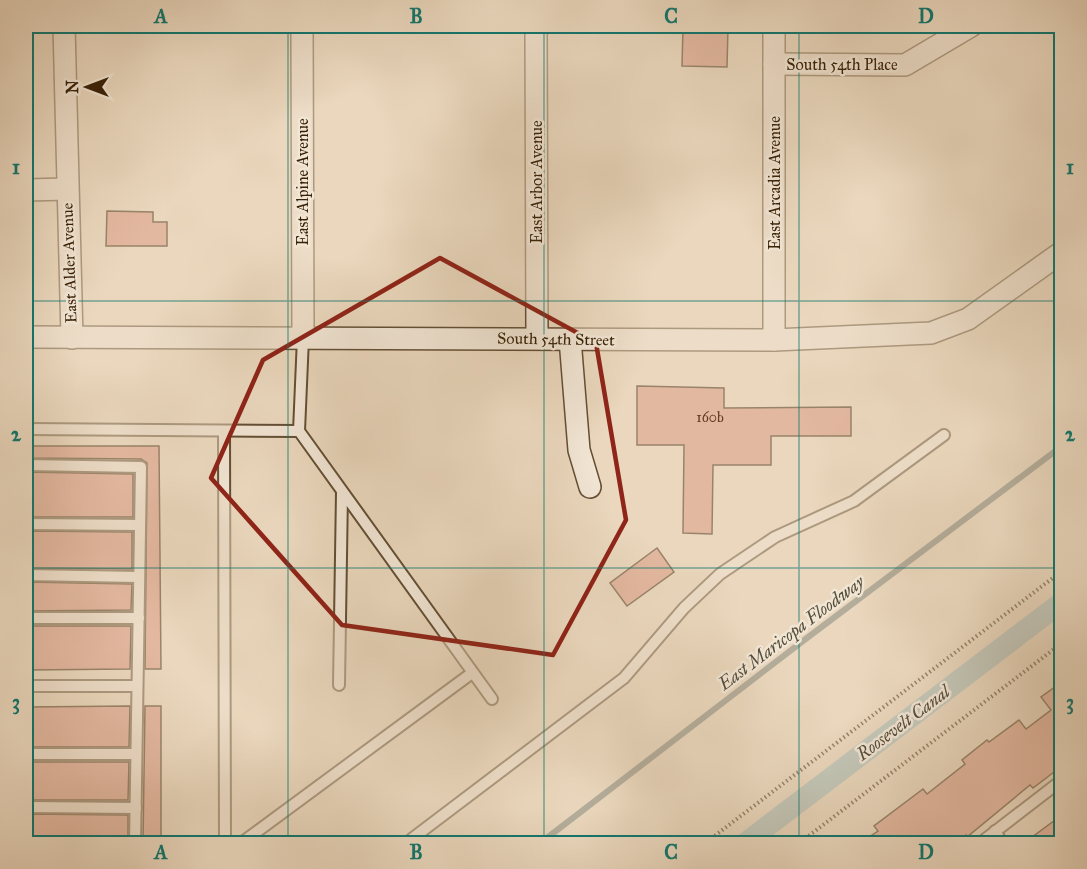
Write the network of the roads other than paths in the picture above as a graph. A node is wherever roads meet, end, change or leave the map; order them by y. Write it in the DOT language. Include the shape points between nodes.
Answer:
graph roads {
  1 [pos="64,26"];
  2 [pos="302,26"];
  3 [pos="536,26"];
  4 [pos="774,26"];
  5 [pos="971,26"];
  6 [pos="774,64"];
  7 [pos="67,189"];
  8 [pos="26,190"];
  9 [pos="1062,252"];
  10 [pos="26,337"];
  11 [pos="72,338"];
  12 [pos="303,338"];
  13 [pos="537,338"];
  14 [pos="570,339"];
  15 [pos="774,340"];
  16 [pos="26,429"];
  17 [pos="224,431"];
  18 [pos="299,431"];
  19 [pos="944,435"];
  20 [pos="26,465"];
  21 [pos="590,487"];
  22 [pos="342,492"];
  23 [pos="26,524"];
  24 [pos="140,525"];
  25 [pos="26,575"];
  26 [pos="139,577"];
  27 [pos="26,618"];
  28 [pos="138,618"];
  29 [pos="472,673"];
  30 [pos="339,685"];
  31 [pos="26,686"];
  32 [pos="138,686"];
  33 [pos="492,699"];
  34 [pos="26,754"];
  35 [pos="136,754"];
  36 [pos="1062,780"];
  37 [pos="26,807"];
  38 [pos="136,808"];
  39 [pos="995,831"];
  40 [pos="135,843"];
  41 [pos="225,843"];
  42 [pos="240,843"];
  43 [pos="405,843"];
  44 [pos="979,843"];
  45 [pos="1003,843"];
  1 -- 7 [label="street, East Alder Avenue"];
  2 -- 12 [label="street, East Alpine Avenue"];
  3 -- 13 [label="street, East Arbor Avenue"];
  4 -- 6 [label="street, East Arcadia Avenue"];
  5 -- 6 [label="street, South 54th Place" via="905,65"];
  6 -- 15 [label="street, East Arcadia Avenue"];
  7 -- 8 [label="street, East Alder Avenue"];
  7 -- 11 [label="street, East Alder Avenue"];
  9 -- 15 [label="street, South 54th Street" via="968,319 931,333"];
  10 -- 11 [label="street, South 54th Street"];
  11 -- 12 [label="street, South 54th Street"];
  12 -- 13 [label="street, South 54th Street"];
  12 -- 18 [label="lane"];
  13 -- 14 [label="street, South 54th Street"];
  14 -- 15 [label="street, South 54th Street"];
  14 -- 21 [label="street" via="579,450"];
  16 -- 17 [label="lane"];
  17 -- 18 [label="lane"];
  17 -- 41 [label="lane"];
  18 -- 22 [label="lane"];
  19 -- 43 [label="lane" via="854,501 775,537 720,574 684,608 624,678"];
  20 -- 24 [label="lane" via="141,467"];
  22 -- 29 [label="lane"];
  22 -- 30 [label="lane"];
  23 -- 24 [label="lane"];
  24 -- 26 [label="lane"];
  25 -- 26 [label="lane"];
  26 -- 28 [label="lane"];
  27 -- 28 [label="lane"];
  28 -- 32 [label="lane"];
  29 -- 33 [label="lane"];
  29 -- 42 [label="lane"];
  31 -- 32 [label="lane"];
  32 -- 35 [label="lane"];
  34 -- 35 [label="lane"];
  35 -- 38 [label="lane"];
  36 -- 39 [label="lane"];
  37 -- 38 [label="lane"];
  38 -- 40 [label="lane"];
  39 -- 44 [label="lane"];
  39 -- 45 [label="lane"];
}
